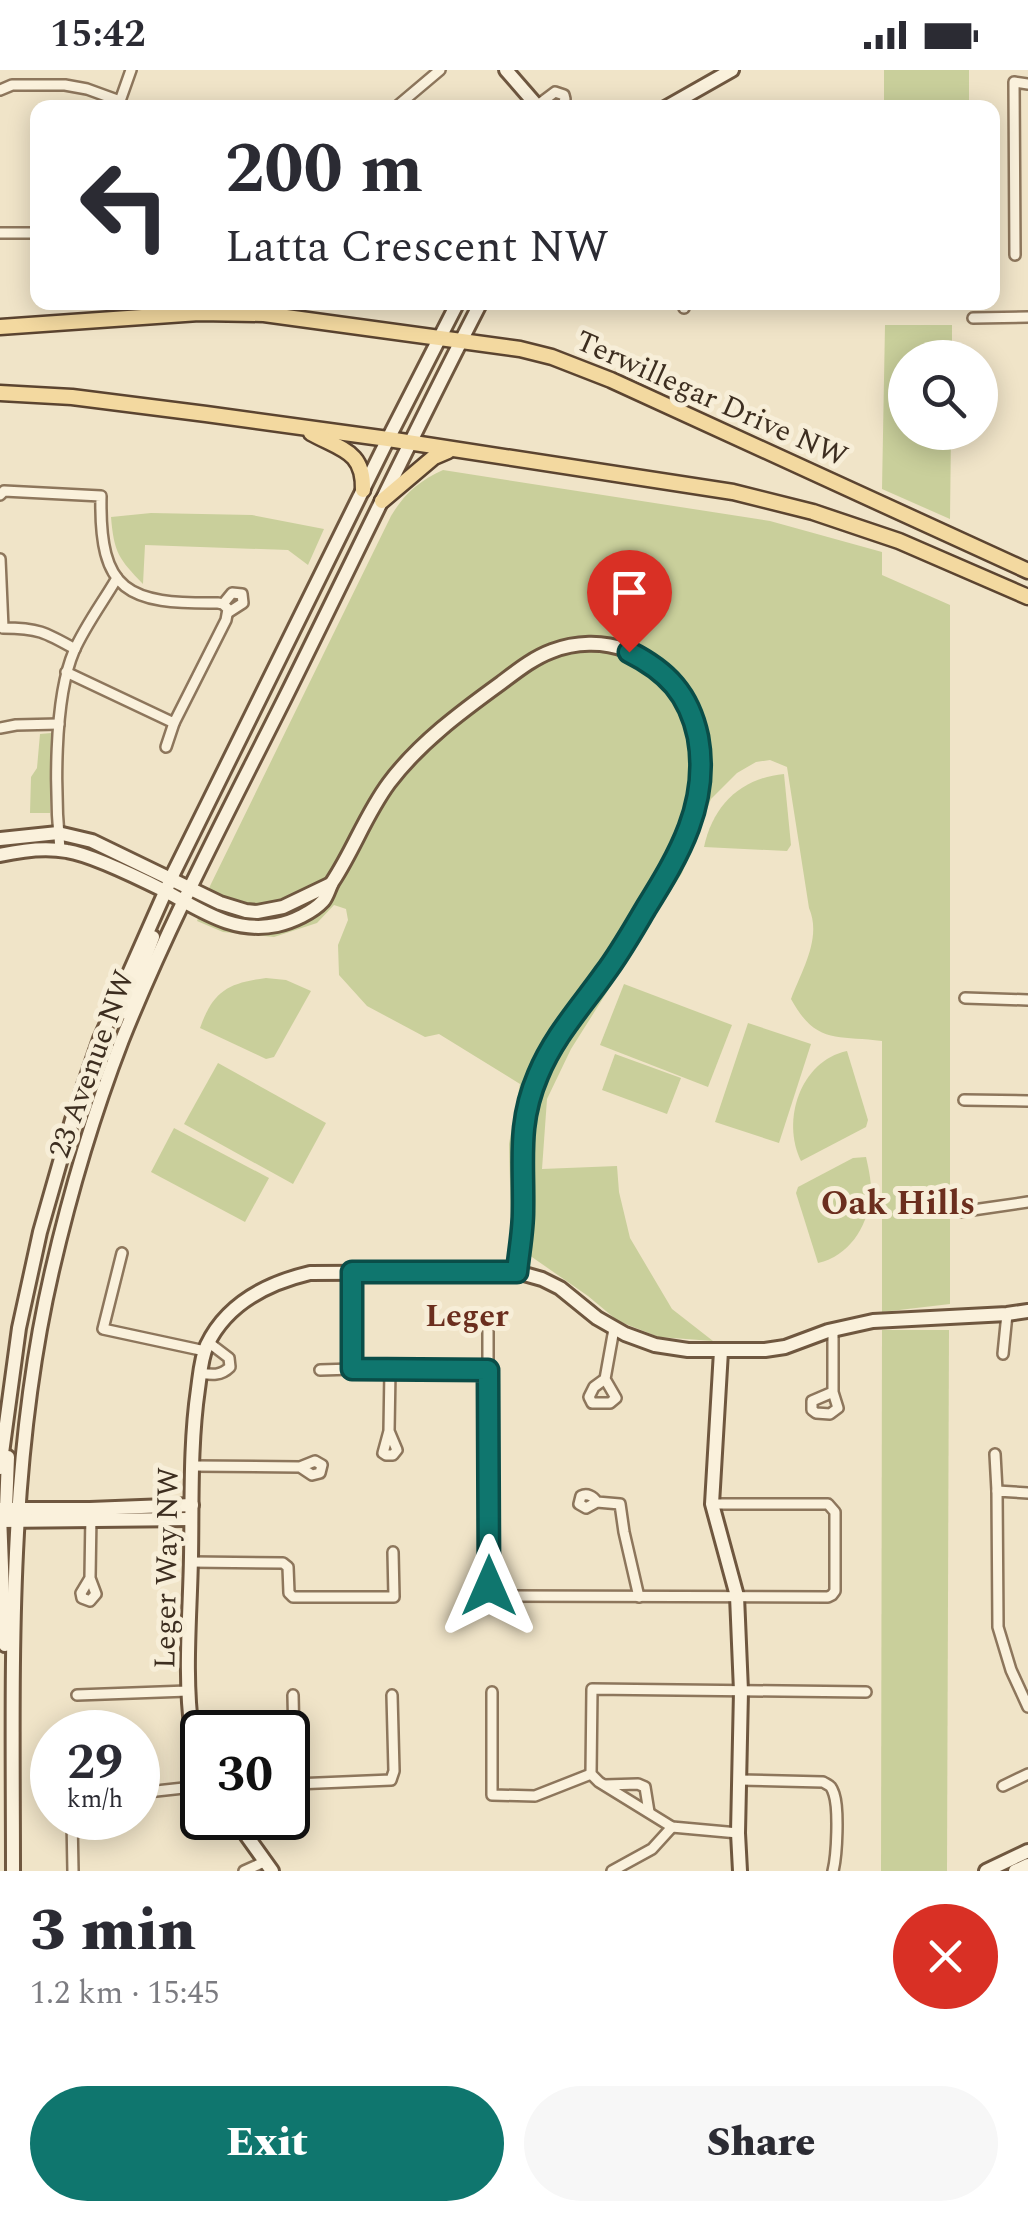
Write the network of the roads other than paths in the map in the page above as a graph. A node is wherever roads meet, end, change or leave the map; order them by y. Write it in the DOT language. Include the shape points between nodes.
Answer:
graph roads {
  1 [pos="131,70"];
  2 [pos="440,70"];
  3 [pos="506,70"];
  4 [pos="732,70"];
  5 [pos="1028,84"];
  6 [pos="0,90"];
  7 [pos="109,100"];
  8 [pos="120,100"];
  9 [pos="404,100"];
  10 [pos="531,100"];
  11 [pos="545,100"];
  12 [pos="564,100"];
  13 [pos="679,100"];
  14 [pos="1014,184"];
  15 [pos="1028,186"];
  16 [pos="30,233"];
  17 [pos="0,234"];
  18 [pos="1014,255"];
  19 [pos="454,310"];
  20 [pos="477,310"];
  21 [pos="1028,317"];
  22 [pos="973,318"];
  23 [pos="0,328"];
  24 [pos="439,337"];
  25 [pos="461,340"];
  26 [pos="0,393"];
  27 [pos="302,428"];
  28 [pos="388,439"];
  29 [pos="411,444"];
  30 [pos="458,450"];
  31 [pos="363,490"];
  32 [pos="0,496"];
  33 [pos="382,501"];
  34 [pos="0,559"];
  35 [pos="1028,570"];
  36 [pos="117,578"];
  37 [pos="1028,596"];
  38 [pos="74,650"];
  39 [pos="66,672"];
  40 [pos="174,723"];
  41 [pos="58,724"];
  42 [pos="0,728"];
  43 [pos="166,747"];
  44 [pos="58,833"];
  45 [pos="0,839"];
  46 [pos="60,850"];
  47 [pos="0,855"];
  48 [pos="331,884"];
  49 [pos="175,887"];
  50 [pos="183,902"];
  51 [pos="965,998"];
  52 [pos="1028,1000"];
  53 [pos="128,1027"];
  54 [pos="964,1100"];
  55 [pos="1028,1101"];
  56 [pos="1028,1202"];
  57 [pos="959,1212"];
  58 [pos="122,1253"];
  59 [pos="352,1272"];
  60 [pos="517,1272"];
  61 [pos="1028,1311"];
  62 [pos="1007,1314"];
  63 [pos="614,1329"];
  64 [pos="834,1330"];
  65 [pos="488,1331"];
  66 [pos="207,1347"];
  67 [pos="722,1351"];
  68 [pos="1003,1354"];
  69 [pos="352,1369"];
  70 [pos="320,1370"];
  71 [pos="390,1370"];
  72 [pos="488,1370"];
  73 [pos="200,1373"];
  74 [pos="605,1379"];
  75 [pos="11,1382"];
  76 [pos="833,1392"];
  77 [pos="389,1431"];
  78 [pos="996,1454"];
  79 [pos="193,1466"];
  80 [pos="300,1467"];
  81 [pos="0,1468"];
  82 [pos="996,1491"];
  83 [pos="1028,1493"];
  84 [pos="597,1502"];
  85 [pos="712,1504"];
  86 [pos="192,1512"];
  87 [pos="6,1515"];
  88 [pos="91,1515"];
  89 [pos="393,1552"];
  90 [pos="191,1562"];
  91 [pos="90,1578"];
  92 [pos="737,1596"];
  93 [pos="639,1597"];
  94 [pos="1011,1670"];
  95 [pos="998,1677"];
  96 [pos="188,1691"];
  97 [pos="740,1691"];
  98 [pos="492,1692"];
  99 [pos="866,1692"];
  100 [pos="77,1695"];
  101 [pos="293,1695"];
  102 [pos="392,1695"];
  103 [pos="1028,1707"];
  104 [pos="190,1710"];
  105 [pos="293,1710"];
  106 [pos="591,1774"];
  107 [pos="1028,1774"];
  108 [pos="740,1780"];
  109 [pos="310,1784"];
  110 [pos="604,1785"];
  111 [pos="1003,1786"];
  112 [pos="649,1812"];
  113 [pos="672,1828"];
  114 [pos="738,1833"];
  115 [pos="72,1840"];
  116 [pos="250,1840"];
  117 [pos="1028,1851"];
  118 [pos="1028,1865"];
  119 [pos="268,1866"];
  120 [pos="13,1871"];
  121 [pos="73,1871"];
  122 [pos="244,1871"];
  123 [pos="612,1871"];
  124 [pos="740,1871"];
  125 [pos="833,1871"];
  126 [pos="986,1871"];
  127 [pos="1015,1871"];
  1 -- 8 [label="street"];
  2 -- 9 [label="street"];
  3 -- 10 [label="street"];
  4 -- 13 [label="street"];
  5 -- 14 [label="street" via="1014,82"];
  6 -- 7 [label="street" via="75,86"];
  11 -- 12 [label="street" via="555,92"];
  14 -- 15 [label="street"];
  14 -- 18 [label="street"];
  16 -- 17 [label="street"];
  19 -- 24 [label="street"];
  20 -- 25 [label="street, 23 Avenue NW"];
  21 -- 22 [label="street"];
  23 -- 24 [label="main road, Terwillegar Drive NW" via="264,314"];
  24 -- 25 [label="main road, Terwillegar Drive NW"];
  24 -- 28 [label="street"];
  25 -- 29 [label="street, 23 Avenue NW"];
  25 -- 35 [label="main road, Terwillegar Drive NW" via="591,371"];
  26 -- 27 [label="main road, Terwillegar Drive NW"];
  27 -- 28 [label="main road, Terwillegar Drive NW"];
  27 -- 31 [label="main road" via="358,461"];
  28 -- 29 [label="main road, Terwillegar Drive NW"];
  28 -- 31 [label="street"];
  29 -- 30 [label="main road, Terwillegar Drive NW"];
  29 -- 33 [label="street, 23 Avenue NW"];
  30 -- 33 [label="main road" via="434,457"];
  30 -- 37 [label="main road, Terwillegar Drive NW" via="733,492 813,512 900,540"];
  31 -- 49 [label="street"];
  32 -- 36 [label="street" via="4,490 101,496 100,528"];
  33 -- 49 [label="street, 23 Avenue NW"];
  34 -- 38 [label="street" via="3,628 33,628"];
  36 -- 38 [label="street"];
  36 -- 40 [label="street" via="134,595 226,608"];
  38 -- 39 [label="street"];
  39 -- 40 [label="street"];
  39 -- 41 [label="street"];
  40 -- 43 [label="street"];
  41 -- 42 [label="street"];
  41 -- 44 [label="street"];
  44 -- 45 [label="street"];
  44 -- 46 [label="street"];
  44 -- 49 [label="street" via="92,842"];
  46 -- 47 [label="street"];
  46 -- 49 [label="street"];
  48 -- 49 [label="street" via="283,908 257,912"];
  48 -- 50 [label="street" via="317,906 277,925 234,925"];
  48 -- 60 [label="street" via="367,816 420,748 551,651 594,644 629,652 662,672 688,704 700,762 693,821 649,904 537,1077 523,1130"];
  49 -- 50 [label="street, 23 Avenue NW"];
  49 -- 53 [label="street" via="126,1008"];
  49 -- 75 [label="street, 23 Avenue NW" via="116,999 72,1120 40,1232"];
  50 -- 53 [label="street, 23 Avenue NW"];
  51 -- 52 [label="street"];
  53 -- 87 [label="street, 23 Avenue NW" via="91,1126 51,1273"];
  54 -- 55 [label="street"];
  56 -- 57 [label="street"];
  58 -- 66 [label="street" via="103,1328"];
  59 -- 60 [label="street, Leger Way NW"];
  59 -- 66 [label="street, Leger Way NW" via="310,1273 264,1288 225,1318"];
  59 -- 69 [label="street"];
  60 -- 63 [label="street, Leger Way NW" via="560,1288"];
  61 -- 62 [label="street, Leger Way NW"];
  62 -- 64 [label="street, Leger Way NW" via="873,1321"];
  62 -- 68 [label="street"];
  63 -- 67 [label="street, Leger Way NW" via="666,1347"];
  63 -- 74 [label="street"];
  64 -- 67 [label="street, Leger Way NW" via="776,1349"];
  64 -- 76 [label="street"];
  65 -- 72 [label="street"];
  66 -- 73 [label="street, Leger Way NW"];
  66 -- 73 [label="street" via="229,1358 230,1367 212,1376"];
  67 -- 85 [label="street"];
  69 -- 70 [label="street"];
  69 -- 71 [label="street"];
  71 -- 72 [label="street"];
  71 -- 77 [label="street"];
  72 -- 93 [label="street" via="490,1593"];
  73 -- 79 [label="street, Leger Way NW"];
  75 -- 81 [label="street, 23 Avenue NW"];
  75 -- 87 [label="street"];
  78 -- 82 [label="street"];
  79 -- 80 [label="street"];
  79 -- 86 [label="street, Leger Way NW"];
  82 -- 83 [label="street"];
  82 -- 94 [label="street" via="998,1627"];
  84 -- 93 [label="street" via="620,1504"];
  85 -- 92 [label="street"];
  85 -- 92 [label="street" via="828,1504 835,1512 832,1595"];
  86 -- 88 [label="street"];
  86 -- 90 [label="street, Leger Way NW"];
  87 -- 88 [label="street"];
  87 -- 120 [label="street"];
  88 -- 91 [label="street"];
  89 -- 90 [label="street" via="394,1596 293,1598 284,1563"];
  90 -- 96 [label="street, Leger Way NW"];
  92 -- 93 [label="street"];
  92 -- 97 [label="street"];
  94 -- 95 [label="street"];
  94 -- 103 [label="street"];
  96 -- 100 [label="street"];
  96 -- 104 [label="street, Leger Way NW"];
  97 -- 99 [label="street"];
  97 -- 106 [label="street" via="592,1689"];
  97 -- 108 [label="street"];
  98 -- 106 [label="street" via="492,1795 535,1796"];
  101 -- 105 [label="street"];
  102 -- 109 [label="street" via="392,1780"];
  106 -- 110 [label="street"];
  107 -- 111 [label="street"];
  108 -- 114 [label="street"];
  108 -- 125 [label="street" via="830,1786 836,1800"];
  110 -- 112 [label="street"];
  110 -- 112 [label="street" via="642,1785"];
  112 -- 113 [label="street"];
  113 -- 114 [label="street"];
  113 -- 123 [label="street"];
  114 -- 124 [label="street"];
  115 -- 121 [label="street"];
  116 -- 119 [label="street"];
  117 -- 126 [label="street"];
  118 -- 127 [label="street"];
  119 -- 122 [label="street"];
}
